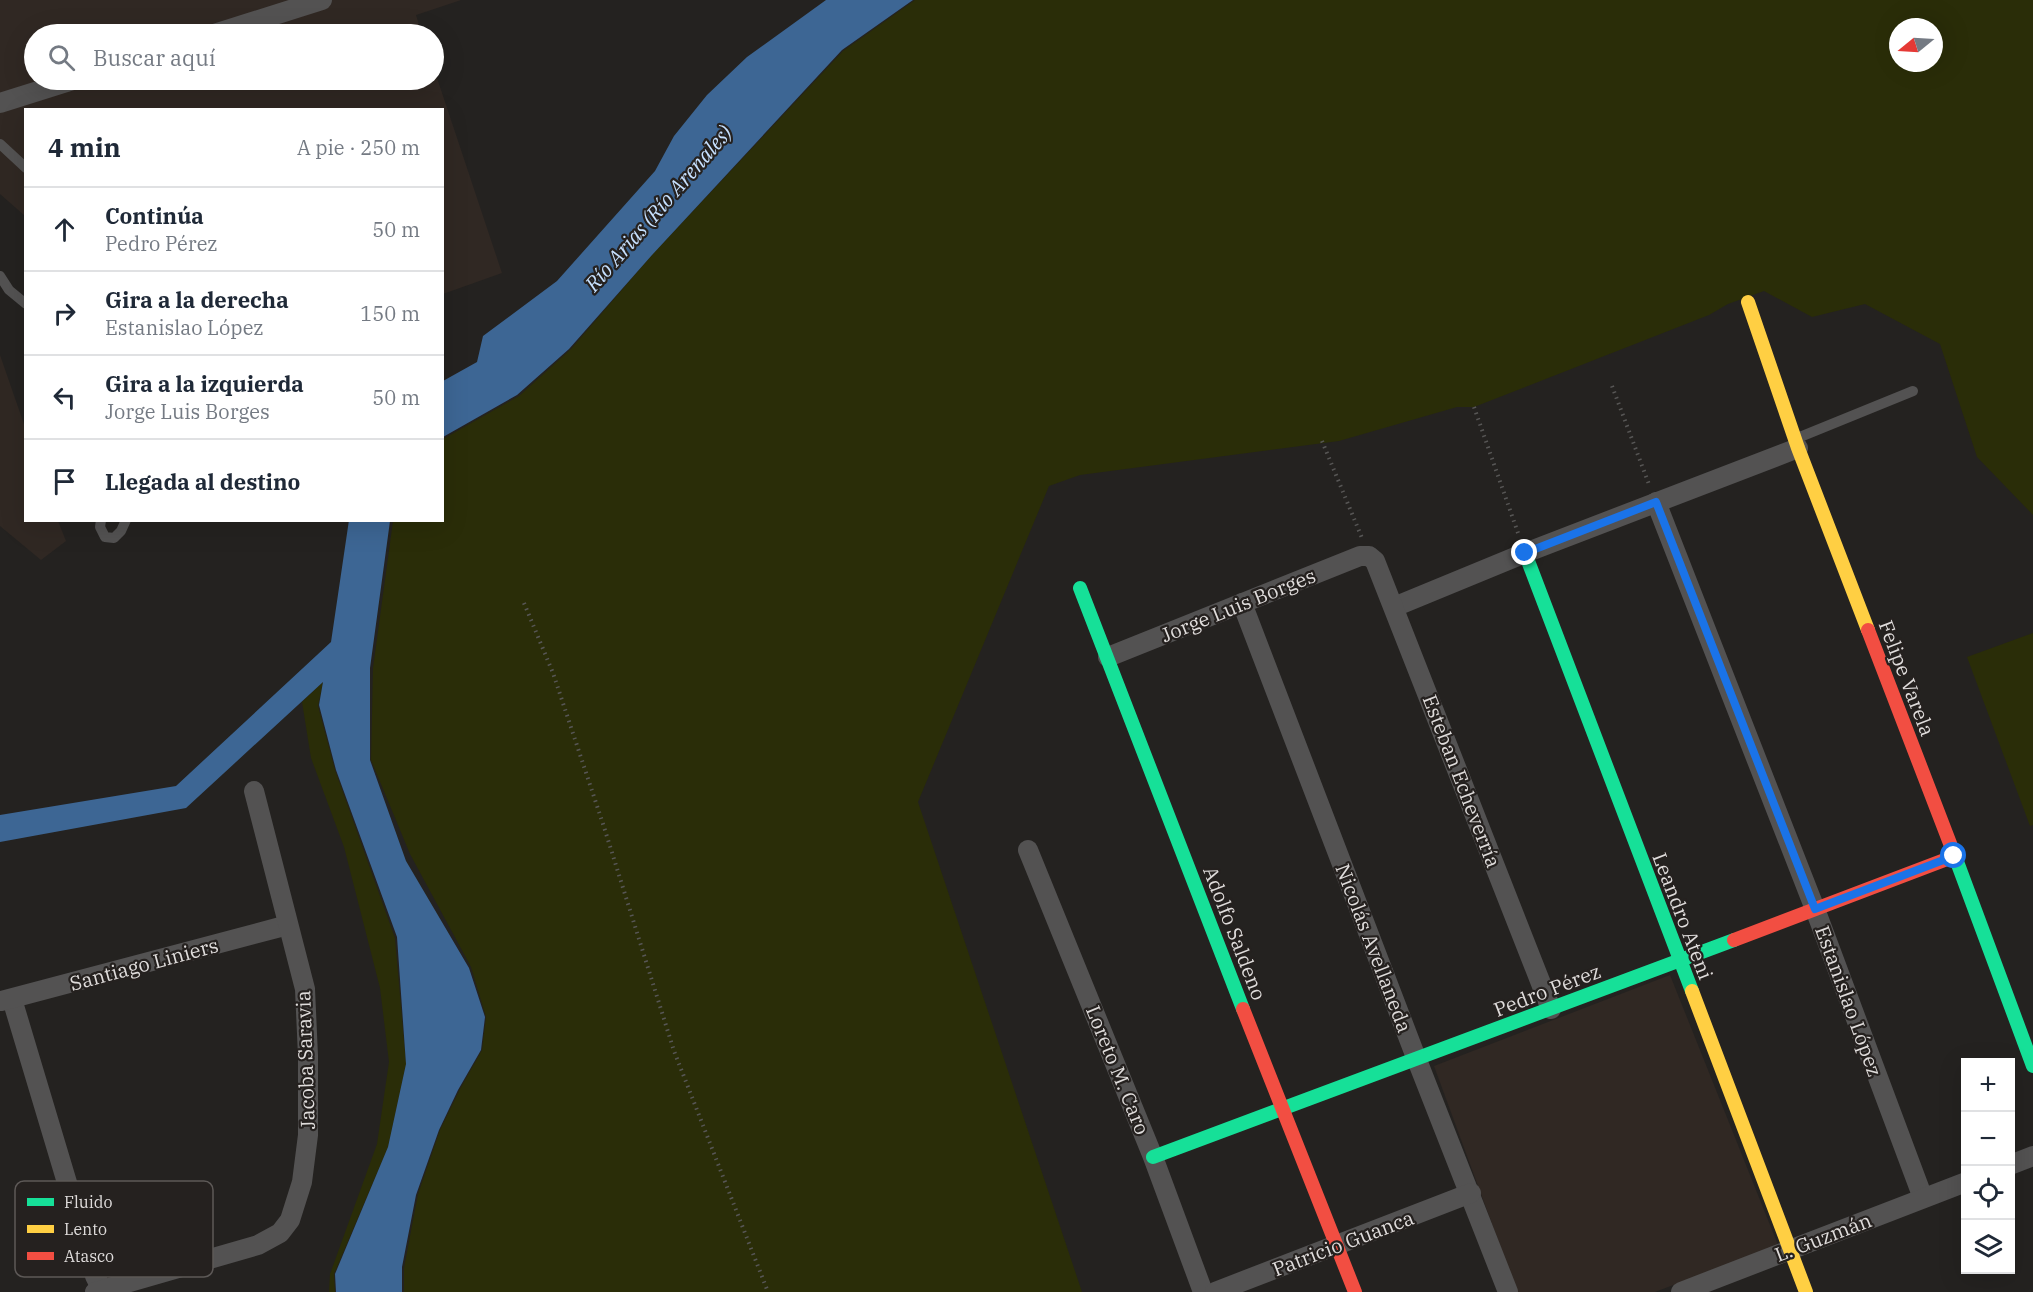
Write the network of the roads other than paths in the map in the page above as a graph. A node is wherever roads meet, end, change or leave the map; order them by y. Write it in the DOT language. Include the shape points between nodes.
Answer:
graph roads {
  1 [pos="322,0"];
  2 [pos="246,24"];
  3 [pos="41,90"];
  4 [pos="0,103"];
  5 [pos="0,144"];
  6 [pos="24,166"];
  7 [pos="0,276"];
  8 [pos="24,302"];
  9 [pos="1748,302"];
  10 [pos="1914,391"];
  11 [pos="1796,443"];
  12 [pos="1656,502"];
  13 [pos="101,522"];
  14 [pos="125,522"];
  15 [pos="1525,553"];
  16 [pos="1369,556"];
  17 [pos="1080,588"];
  18 [pos="1242,603"];
  19 [pos="1394,607"];
  20 [pos="1108,657"];
  21 [pos="254,791"];
  22 [pos="1028,850"];
  23 [pos="1954,856"];
  24 [pos="1815,909"];
  25 [pos="288,925"];
  26 [pos="1679,961"];
  27 [pos="6,1000"];
  28 [pos="1551,1009"];
  29 [pos="2032,1058"];
  30 [pos="1417,1060"];
  31 [pos="1281,1108"];
  32 [pos="2033,1156"];
  33 [pos="1153,1157"];
  34 [pos="2015,1163"];
  35 [pos="64,1181"];
  36 [pos="1961,1184"];
  37 [pos="1471,1193"];
  38 [pos="1923,1198"];
  39 [pos="1337,1245"];
  40 [pos="1790,1250"];
  41 [pos="213,1258"];
  42 [pos="148,1277"];
  43 [pos="100,1291"];
  44 [pos="1203,1292"];
  45 [pos="1215,1292"];
  46 [pos="1355,1292"];
  47 [pos="1508,1292"];
  48 [pos="1681,1292"];
  49 [pos="1806,1292"];
  1 -- 2 [label="street"];
  3 -- 4 [label="street"];
  5 -- 6 [label="lane"];
  7 -- 8 [label="lane"];
  9 -- 11 [label="street, Felipe Varela"];
  10 -- 11 [label="lane"];
  11 -- 12 [label="street"];
  11 -- 23 [label="street, Felipe Varela"];
  12 -- 15 [label="street"];
  12 -- 24 [label="street, Estanislao López"];
  13 -- 14 [label="lane" via="105,537 114,538"];
  15 -- 19 [label="street"];
  15 -- 26 [label="street, Leandro Ateni"];
  16 -- 18 [label="street, Jorge Luis Borges" via="1359,556"];
  16 -- 19 [label="street, Esteban Echeverría" via="1375,561"];
  17 -- 20 [label="street, Adolfo Saldeno"];
  18 -- 20 [label="street, Jorge Luis Borges"];
  18 -- 30 [label="street, Nicolás Avellaneda"];
  19 -- 28 [label="street, Esteban Echeverría"];
  20 -- 31 [label="street, Adolfo Saldeno"];
  21 -- 25 [label="street, Jacoba Saravia"];
  22 -- 33 [label="street, Loreto M. Caro"];
  23 -- 24 [label="street, Pedro Pérez"];
  23 -- 29 [label="street, Felipe Varela"];
  24 -- 26 [label="street, Pedro Pérez"];
  24 -- 38 [label="street, Estanislao López"];
  25 -- 27 [label="street, Santiago Liniers"];
  25 -- 41 [label="street, Jacoba Saravia" via="305,989 308,1135 302,1182 290,1220 280,1233 258,1245"];
  26 -- 28 [label="street, Pedro Pérez"];
  26 -- 40 [label="street, Leandro Ateni"];
  27 -- 35 [label="street"];
  28 -- 30 [label="street, Pedro Pérez"];
  30 -- 31 [label="street, Pedro Pérez"];
  30 -- 37 [label="street, Nicolás Avellaneda"];
  31 -- 33 [label="street, Pedro Pérez"];
  31 -- 39 [label="street, Adolfo Saldeno"];
  32 -- 34 [label="street"];
  33 -- 44 [label="street, Loreto M. Caro"];
  36 -- 38 [label="street, L. Guzmán"];
  37 -- 39 [label="street, Patricio Guanca"];
  37 -- 47 [label="street, Nicolás Avellaneda"];
  38 -- 40 [label="street, L. Guzmán"];
  39 -- 45 [label="street, Patricio Guanca"];
  39 -- 46 [label="street, Adolfo Saldeno"];
  40 -- 48 [label="street, L. Guzmán"];
  40 -- 49 [label="street, Leandro Ateni"];
  42 -- 43 [label="street, Jacoba Saravia"];
}
